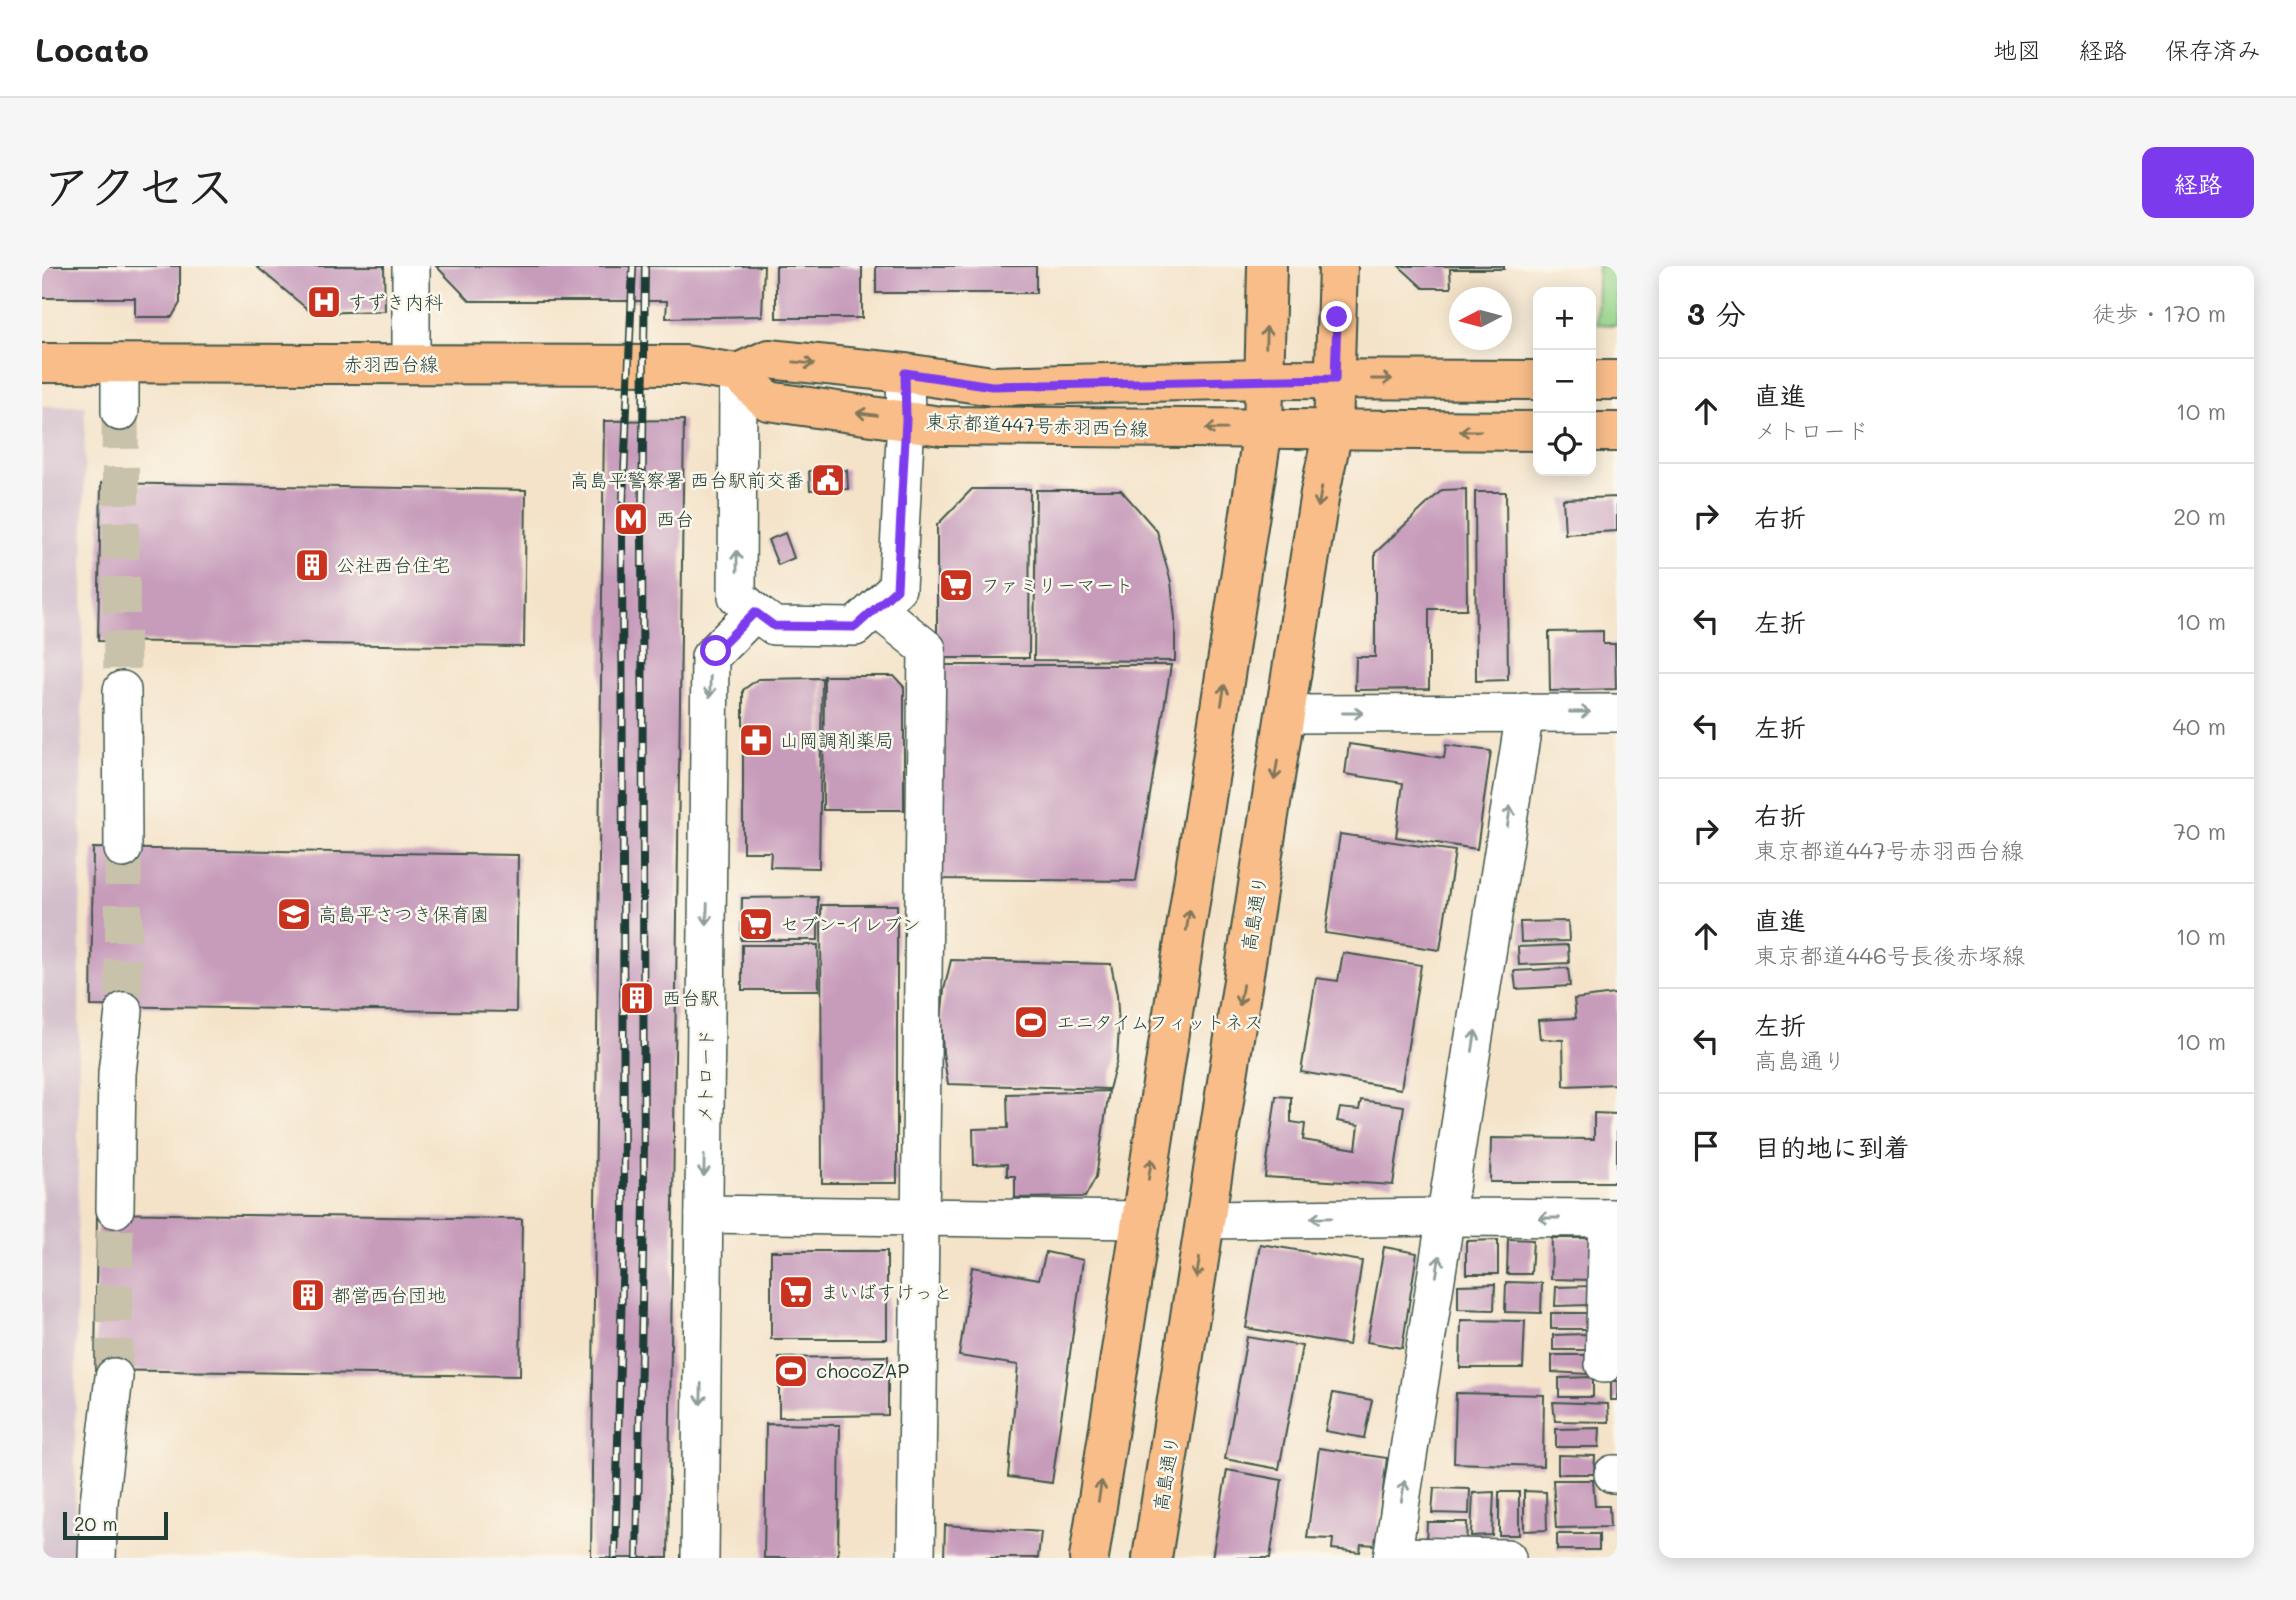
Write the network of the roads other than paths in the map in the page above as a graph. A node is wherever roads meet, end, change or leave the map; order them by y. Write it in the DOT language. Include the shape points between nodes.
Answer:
graph roads {
  1 [pos="411,266"];
  2 [pos="1267,266"];
  3 [pos="1338,266"];
  4 [pos="42,363"];
  5 [pos="120,363"];
  6 [pos="411,364"];
  7 [pos="738,373"];
  8 [pos="905,373"];
  9 [pos="1265,379"];
  10 [pos="1335,379"];
  11 [pos="1533,380"];
  12 [pos="1596,380"];
  13 [pos="1617,380"];
  14 [pos="120,412"];
  15 [pos="906,420"];
  16 [pos="1263,429"];
  17 [pos="1333,430"];
  18 [pos="1533,431"];
  19 [pos="1596,432"];
  20 [pos="1617,432"];
  21 [pos="877,609"];
  22 [pos="755,612"];
  23 [pos="122,690"];
  24 [pos="1525,712"];
  25 [pos="1617,713"];
  26 [pos="1285,714"];
  27 [pos="123,849"];
  28 [pos="124,1011"];
  29 [pos="115,1209"];
  30 [pos="704,1214"];
  31 [pos="922,1216"];
  32 [pos="1446,1217"];
  33 [pos="1613,1218"];
  34 [pos="1142,1220"];
  35 [pos="1206,1220"];
  36 [pos="1604,1364"];
  37 [pos="114,1377"];
  38 [pos="1392,1557"];
  39 [pos="97,1558"];
  40 [pos="700,1558"];
  41 [pos="916,1558"];
  42 [pos="1089,1558"];
  43 [pos="1152,1558"];
  44 [pos="1507,1558"];
  1 -- 6 [label="street"];
  9 -- 2 [label="main road, one-way"];
  3 -- 10 [label="main road, 高島通り"];
  4 -- 5 [label="main road, 赤羽西台線"];
  5 -- 6 [label="main road, 赤羽西台線"];
  5 -- 14 [label="street"];
  6 -- 7 [label="main road, 赤羽西台線" via="685,365"];
  7 -- 8 [label="main road, 東京都道447号赤羽西台線, one-way" via="769,359"];
  15 -- 7 [label="main road, 東京都道447号赤羽西台線, one-way" via="768,401"];
  22 -- 7 [label="street, one-way" via="737,596"];
  8 -- 9 [label="main road, 東京都道447号赤羽西台線" via="992,386"];
  8 -- 15 [label="street"];
  9 -- 10 [label="main road, 東京都道447号赤羽西台線"];
  9 -- 16 [label="main road"];
  10 -- 11 [label="main road, 東京都道447号赤羽西台線, one-way"];
  10 -- 17 [label="main road, 高島通り"];
  12 -- 13 [label="main road"];
  16 -- 15 [label="main road, 東京都道447号赤羽西台線, one-way" via="941,426"];
  15 -- 21 [label="street" via="897,589"];
  16 -- 17 [label="main road, 東京都道447号赤羽西台線"];
  34 -- 16 [label="main road, one-way"];
  18 -- 17 [label="main road, 東京都道447号赤羽西台線, one-way"];
  17 -- 26 [label="main road, 高島通り, one-way"];
  19 -- 20 [label="main road"];
  21 -- 22 [label="street" via="855,627 774,626"];
  21 -- 31 [label="street" via="927,649"];
  22 -- 30 [label="street, メトロード, one-way" via="710,657"];
  23 -- 27 [label="street"];
  24 -- 25 [label="street, one-way"];
  26 -- 24 [label="street, one-way"];
  32 -- 24 [label="street, one-way"];
  26 -- 35 [label="main road, 高島通り, one-way"];
  28 -- 29 [label="street" via="117,1073"];
  30 -- 31 [label="street"];
  30 -- 40 [label="street, メトロード, one-way"];
  31 -- 34 [label="street"];
  31 -- 41 [label="street"];
  33 -- 32 [label="street, one-way"];
  32 -- 35 [label="street, one-way"];
  38 -- 32 [label="street, one-way"];
  33 -- 36 [label="street"];
  42 -- 34 [label="main road, one-way"];
  35 -- 43 [label="main road, 高島通り, one-way"];
  37 -- 39 [label="street"];
  38 -- 44 [label="street"];
}
